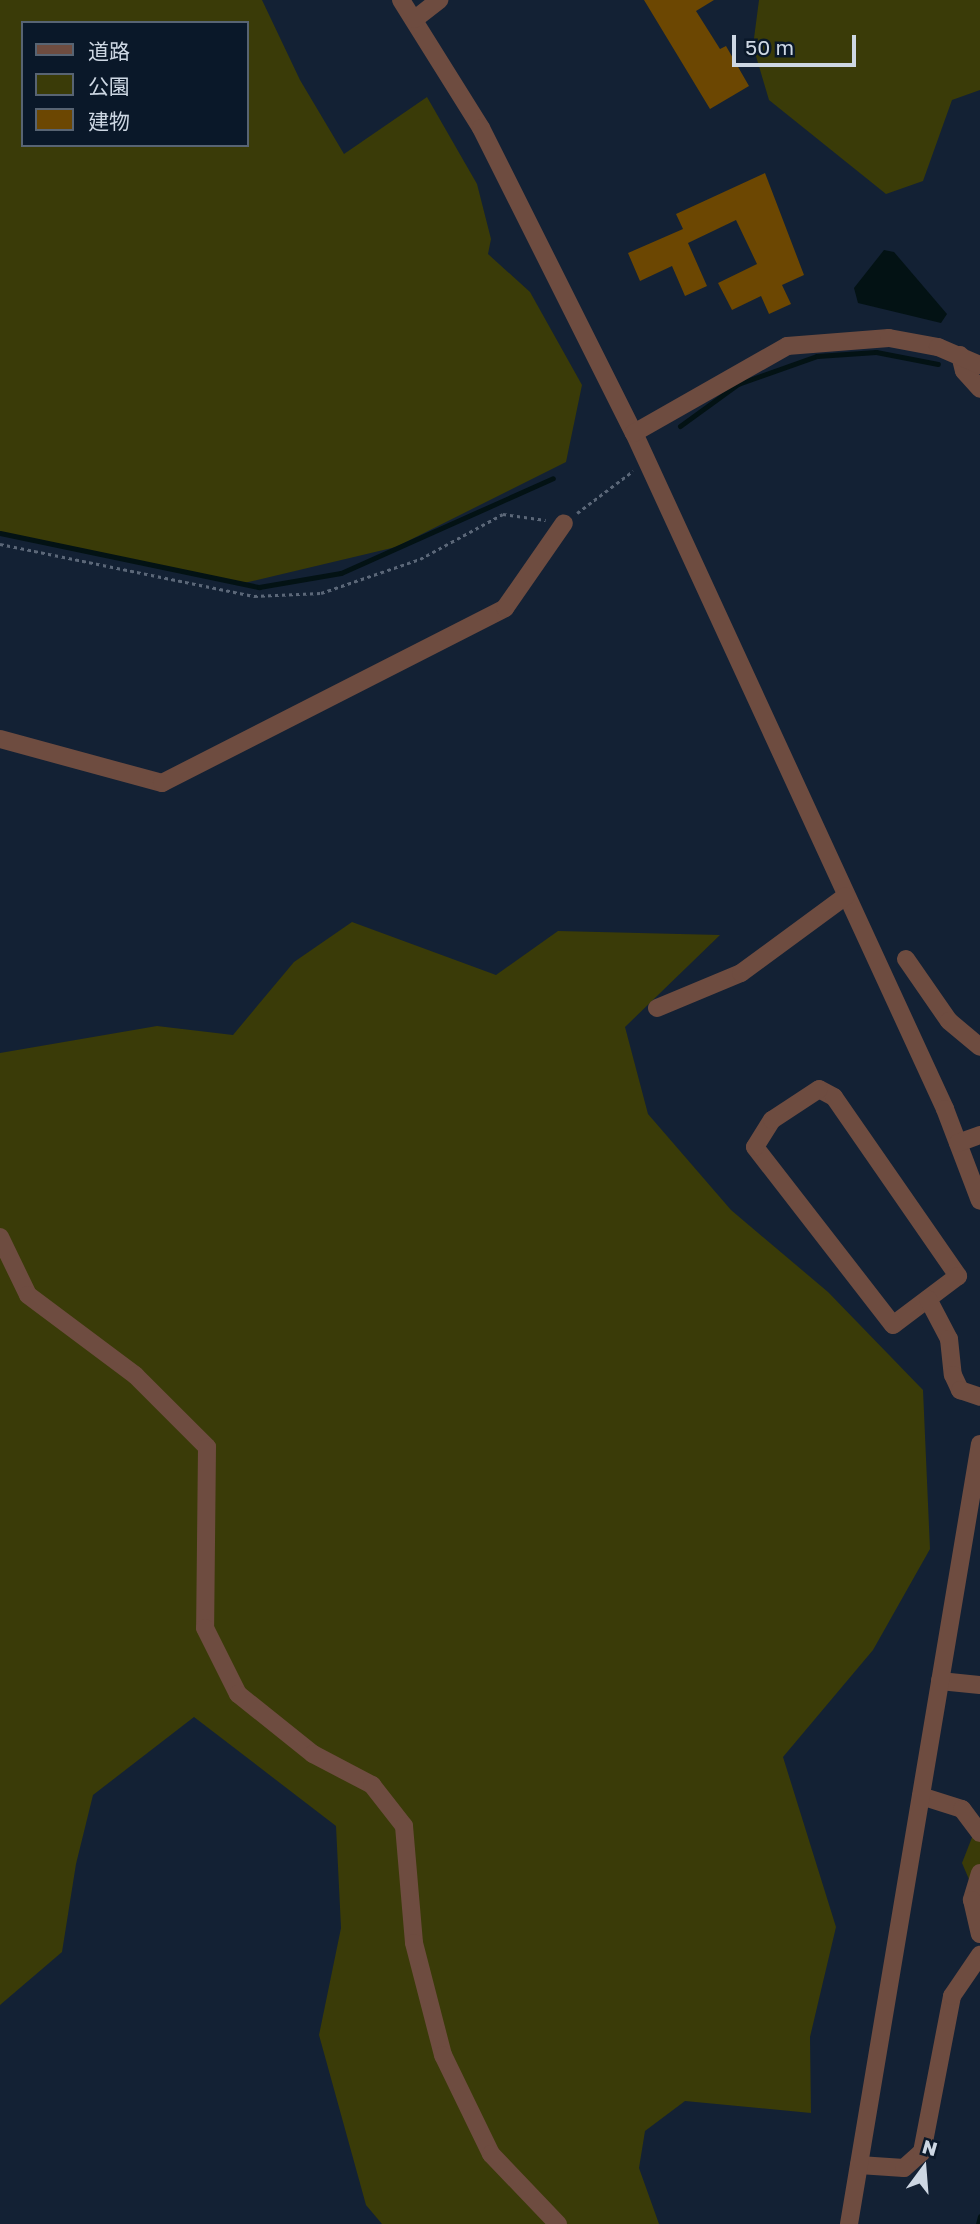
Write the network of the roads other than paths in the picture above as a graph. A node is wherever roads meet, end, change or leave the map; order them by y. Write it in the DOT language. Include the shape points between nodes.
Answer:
graph roads {
  1 [pos="401,0"];
  2 [pos="439,0"];
  3 [pos="415,19"];
  4 [pos="961,355"];
  5 [pos="980,365"];
  6 [pos="980,389"];
  7 [pos="634,433"];
  8 [pos="564,523"];
  9 [pos="0,739"];
  10 [pos="846,896"];
  11 [pos="906,959"];
  12 [pos="657,1007"];
  13 [pos="980,1047"];
  14 [pos="980,1135"];
  15 [pos="958,1143"];
  16 [pos="980,1202"];
  17 [pos="0,1237"];
  18 [pos="928,1299"];
  19 [pos="980,1397"];
  20 [pos="980,1444"];
  21 [pos="940,1681"];
  22 [pos="980,1685"];
  23 [pos="920,1796"];
  24 [pos="980,1833"];
  25 [pos="980,1874"];
  26 [pos="980,1934"];
  27 [pos="980,1955"];
  28 [pos="859,2165"];
  29 [pos="558,2224"];
  30 [pos="849,2224"];
  1 -- 3 [label="street"];
  2 -- 3 [label="street"];
  3 -- 7 [label="street" via="481,128"];
  4 -- 5 [label="street"];
  4 -- 6 [label="street" via="964,371"];
  4 -- 7 [label="street" via="889,338 787,346"];
  7 -- 10 [label="street"];
  8 -- 9 [label="street" via="505,608 162,783"];
  10 -- 12 [label="street" via="741,973"];
  10 -- 15 [label="street"];
  11 -- 13 [label="street" via="950,1021"];
  14 -- 15 [label="street"];
  15 -- 16 [label="street"];
  17 -- 29 [label="street" via="28,1295 135,1375 207,1447 205,1628 239,1694 313,1754 372,1785 404,1826 414,1942 443,2055 491,2154"];
  18 -- 18 [label="street" via="893,1325 755,1147 772,1120 819,1089 834,1097 958,1276"];
  18 -- 19 [label="street" via="949,1339 953,1375 960,1390"];
  20 -- 21 [label="street"];
  21 -- 22 [label="street"];
  21 -- 23 [label="street"];
  23 -- 24 [label="street" via="962,1809"];
  23 -- 28 [label="street"];
  25 -- 26 [label="street" via="972,1900"];
  27 -- 28 [label="street" via="952,1996 922,2152 904,2168"];
  28 -- 30 [label="street"];
}
